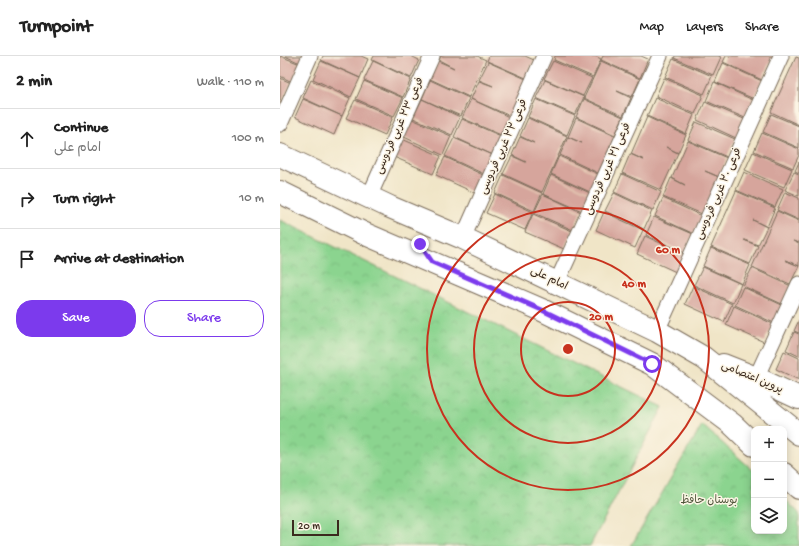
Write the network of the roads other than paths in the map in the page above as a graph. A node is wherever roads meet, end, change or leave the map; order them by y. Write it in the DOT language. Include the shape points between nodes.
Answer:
graph roads {
  1 [pos="310,56"];
  2 [pos="432,56"];
  3 [pos="544,56"];
  4 [pos="660,56"];
  5 [pos="781,56"];
  6 [pos="280,124"];
  7 [pos="280,155"];
  8 [pos="280,192"];
  9 [pos="369,197"];
  10 [pos="390,207"];
  11 [pos="443,230"];
  12 [pos="363,233"];
  13 [pos="463,238"];
  14 [pos="432,262"];
  15 [pos="557,282"];
  16 [pos="799,284"];
  17 [pos="657,331"];
  18 [pos="704,358"];
  19 [pos="756,378"];
  20 [pos="799,398"];
  21 [pos="799,434"];
  22 [pos="751,442"];
  23 [pos="787,477"];
  24 [pos="799,488"];
  1 -- 6 [label="street"];
  2 -- 9 [label="street, فرعی ۲۳ غربی فردوسی"];
  3 -- 13 [label="street, فرعی ۲۲ غربی فردوسی"];
  4 -- 15 [label="street, فرعی ۲۱ غربی فردوسی"];
  5 -- 17 [label="street, فرعی ۲۰ غربی فردوسی"];
  7 -- 9 [label="main road, امام علی"];
  8 -- 12 [label="main road"];
  9 -- 10 [label="main road, امام علی"];
  10 -- 11 [label="main road, امام علی"];
  10 -- 12 [label="main road" via="391,225 383,233"];
  11 -- 13 [label="main road, امام علی"];
  11 -- 14 [label="main road" via="425,231 420,244"];
  12 -- 14 [label="main road"];
  13 -- 15 [label="main road, امام علی"];
  14 -- 22 [label="main road" via="542,310 652,364 732,424"];
  15 -- 17 [label="main road, امام علی"];
  16 -- 19 [label="street"];
  17 -- 18 [label="main road, امام علی"];
  18 -- 19 [label="main road, پروین اعتصامی"];
  18 -- 21 [label="main road, امام علی"];
  19 -- 20 [label="main road, پروین اعتصامی"];
  23 -- 24 [label="main road"];
}
